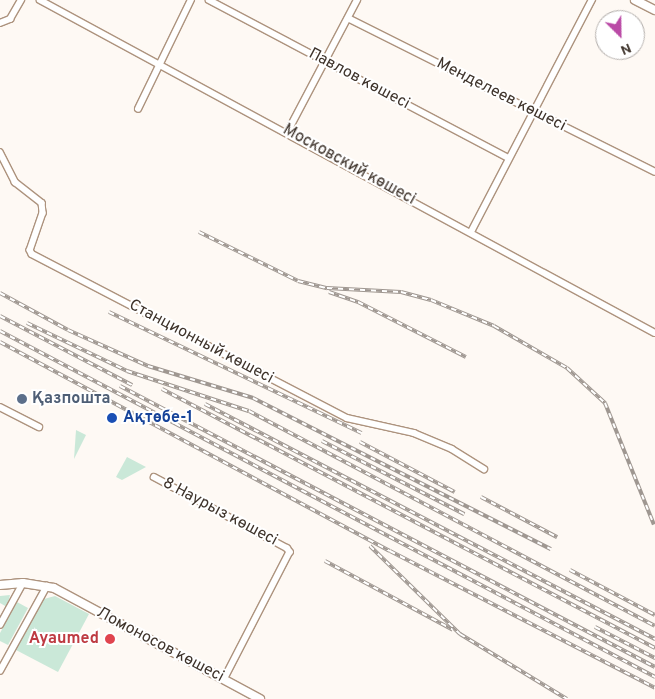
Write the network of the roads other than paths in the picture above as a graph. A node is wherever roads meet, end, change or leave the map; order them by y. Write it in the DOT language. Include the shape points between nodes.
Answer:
graph roads {
  1 [pos="22,0"];
  2 [pos="40,0"];
  3 [pos="191,0"];
  4 [pos="208,0"];
  5 [pos="357,0"];
  6 [pos="592,0"];
  7 [pos="635,0"];
  8 [pos="655,10"];
  9 [pos="348,18"];
  10 [pos="1,22"];
  11 [pos="326,61"];
  12 [pos="159,63"];
  13 [pos="138,109"];
  14 [pos="532,111"];
  15 [pos="288,132"];
  16 [pos="0,152"];
  17 [pos="509,158"];
  18 [pos="655,172"];
  19 [pos="471,232"];
  20 [pos="655,333"];
  21 [pos="0,407"];
  22 [pos="39,427"];
  23 [pos="484,469"];
  24 [pos="154,476"];
  25 [pos="23,582"];
  26 [pos="0,585"];
  27 [pos="47,586"];
  28 [pos="0,625"];
  29 [pos="0,671"];
  30 [pos="224,680"];
  31 [pos="260,699"];
  1 -- 10 [label="street" via="10,19"];
  2 -- 12 [label="street, Московский көшесі"];
  3 -- 12 [label="street"];
  4 -- 11 [label="street, Павлов көшесі"];
  5 -- 9 [label="street"];
  6 -- 14 [label="street"];
  7 -- 8 [label="street"];
  9 -- 11 [label="street"];
  9 -- 14 [label="street, Менделеев көшесі"];
  11 -- 15 [label="street"];
  11 -- 17 [label="street, Павлов көшесі"];
  12 -- 13 [label="street"];
  12 -- 15 [label="street, Московский көшесі"];
  14 -- 17 [label="street"];
  14 -- 18 [label="street, Менделеев көшесі"];
  15 -- 19 [label="street, Московский көшесі"];
  16 -- 23 [label="street, Станционный көшесі" via="15,182 42,203 43,212 30,250 32,254 347,418 414,433 452,448"];
  17 -- 19 [label="street"];
  19 -- 20 [label="street, Московский көшесі"];
  21 -- 22 [label="street"];
  24 -- 30 [label="street, 8 Наурыз көшесі" via="290,552"];
  25 -- 26 [label="street, Ломоносов көшесі"];
  25 -- 27 [label="street, Ломоносов көшесі"];
  25 -- 28 [label="street"];
  27 -- 29 [label="street"];
  27 -- 30 [label="street, Ломоносов көшесі" via="60,590"];
  30 -- 31 [label="street, Ломоносов көшесі"];
}
